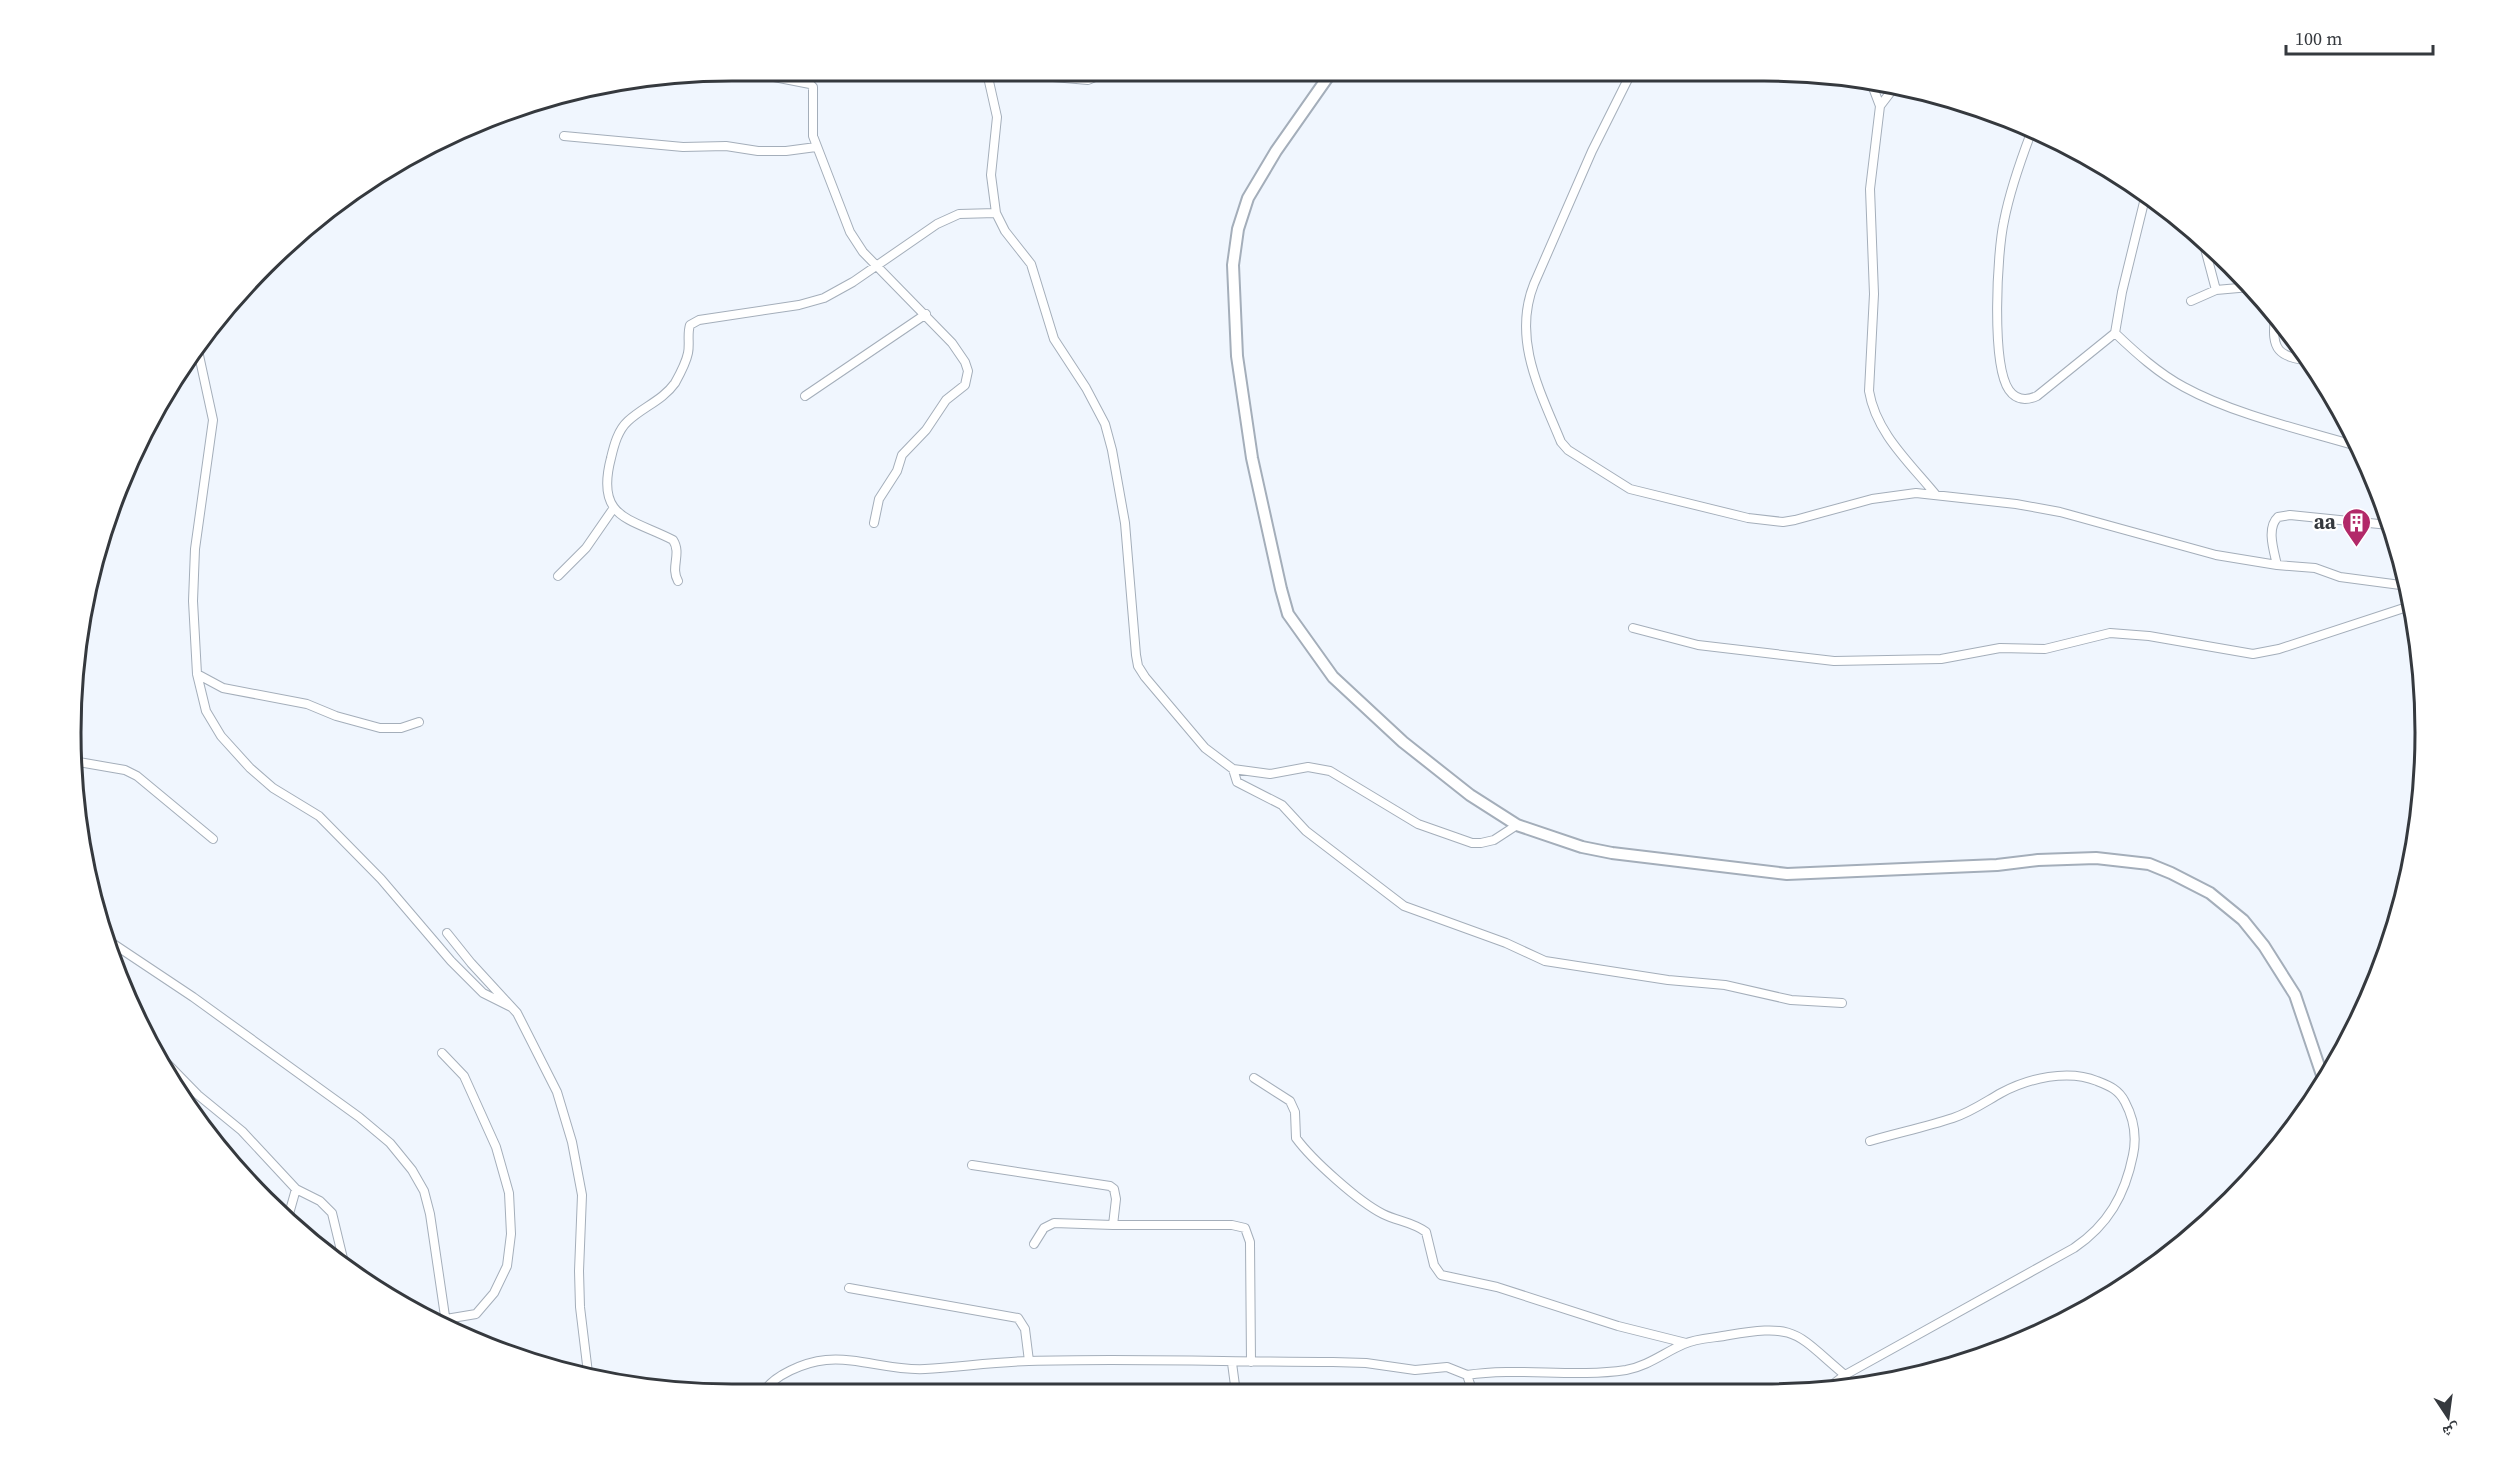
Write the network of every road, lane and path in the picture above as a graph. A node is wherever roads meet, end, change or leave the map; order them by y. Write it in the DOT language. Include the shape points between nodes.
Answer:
graph roads {
  1 [pos="795,81"];
  2 [pos="988,81"];
  3 [pos="1325,81"];
  4 [pos="1626,81"];
  5 [pos="1874,91"];
  6 [pos="1891,94"];
  7 [pos="1880,106"];
  8 [pos="564,136"];
  9 [pos="2029,138"];
  10 [pos="816,147"];
  11 [pos="2143,204"];
  12 [pos="996,213"];
  13 [pos="2207,256"];
  14 [pos="876,265"];
  15 [pos="2239,288"];
  16 [pos="2216,290"];
  17 [pos="2191,301"];
  18 [pos="926,315"];
  19 [pos="2274,328"];
  20 [pos="2115,333"];
  21 [pos="200,359"];
  22 [pos="2296,359"];
  23 [pos="805,396"];
  24 [pos="2348,443"];
  25 [pos="1936,495"];
  26 [pos="613,509"];
  27 [pos="874,523"];
  28 [pos="2380,524"];
  29 [pos="2277,565"];
  30 [pos="558,576"];
  31 [pos="678,581"];
  32 [pos="2398,585"];
  33 [pos="2403,608"];
  34 [pos="1633,628"];
  35 [pos="197,674"];
  36 [pos="419,722"];
  37 [pos="82,763"];
  38 [pos="1233,769"];
  39 [pos="1517,825"];
  40 [pos="213,839"];
  41 [pos="447,933"];
  42 [pos="118,947"];
  43 [pos="1842,1003"];
  44 [pos="511,1007"];
  45 [pos="442,1053"];
  46 [pos="2320,1070"];
  47 [pos="179,1075"];
  48 [pos="1254,1077"];
  49 [pos="1869,1141"];
  50 [pos="972,1165"];
  51 [pos="296,1189"];
  52 [pos="290,1210"];
  53 [pos="1113,1226"];
  54 [pos="1034,1244"];
  55 [pos="342,1253"];
  56 [pos="849,1288"];
  57 [pos="445,1318"];
  58 [pos="451,1320"];
  59 [pos="1686,1343"];
  60 [pos="1029,1361"];
  61 [pos="1251,1362"];
  62 [pos="1232,1363"];
  63 [pos="587,1367"];
  64 [pos="1467,1375"];
  65 [pos="1845,1376"];
  66 [pos="1841,1379"];
  67 [pos="770,1384"];
  68 [pos="1235,1384"];
  69 [pos="1470,1384"];
  1 -- 10 [label="street" via="813,87"];
  2 -- 12 [label="street" via="997,117 991,175"];
  3 -- 39 [label="main road" via="1248,198 1234,249 1237,356 1252,458 1281,589 1288,614 1334,677 1403,742 1470,795"];
  4 -- 25 [label="street" via="1527,302 1526,342 1561,442 1630,489 1767,521 1796,520 1897,495"];
  5 -- 7 [label="street"];
  6 -- 7 [label="street"];
  7 -- 25 [label="street" via="1870,189 1874,294 1871,405 1883,429"];
  8 -- 10 [label="street" via="758,151"];
  9 -- 20 [label="street" via="2009,197 2000,250 1997,322 2006,384 2021,399 2037,396"];
  10 -- 14 [label="street" via="850,232"];
  11 -- 20 [label="street"];
  12 -- 14 [label="street" via="959,214"];
  12 -- 38 [label="street" via="1031,264 1054,339 1105,424 1125,523 1138,666 1205,748"];
  13 -- 16 [label="street"];
  14 -- 18 [label="street"];
  14 -- 26 [label="street" via="824,298 699,320 690,326 688,352 674,384 630,419 619,435 606,483"];
  15 -- 16 [label="street"];
  16 -- 17 [label="street"];
  18 -- 23 [label="street"];
  18 -- 27 [label="street" via="962,357 968,377 902,455 879,500"];
  19 -- 22 [label="street" via="2273,337 2281,354"];
  20 -- 24 [label="street" via="2139,356 2184,387 2233,408"];
  21 -- 35 [label="street" via="213,420 195,549"];
  25 -- 29 [label="street" via="2067,513 2216,555"];
  26 -- 30 [label="street" via="586,548"];
  26 -- 31 [label="street" via="673,540 677,546 674,574"];
  28 -- 29 [label="street" via="2278,517 2272,532"];
  29 -- 32 [label="street" via="2315,568 2340,578"];
  33 -- 34 [label="street" via="2253,654 2110,633 2045,649 2000,648 1941,658 1834,661 1698,645"];
  35 -- 36 [label="street" via="223,687 307,704 380,728 401,728"];
  35 -- 44 [label="street" via="206,711 221,736 250,768 273,788 319,816 483,993"];
  37 -- 40 [label="street" via="137,776"];
  38 -- 39 [label="street" via="1270,774 1308,767 1330,771 1418,824 1472,843 1494,840"];
  38 -- 43 [label="street" via="1237,782 1282,805 1302,827 1393,899 1538,958 1668,980 1725,985 1791,1000"];
  39 -- 46 [label="main road" via="1558,841 1612,853 1787,874 2096,858 2149,864 2210,893 2244,920 2295,995"];
  41 -- 44 [label="street"];
  42 -- 57 [label="street" via="193,997 390,1143 424,1191"];
  44 -- 63 [label="street" via="557,1092 572,1142 582,1195 580,1307"];
  45 -- 58 [label="street" via="464,1076 496,1148 509,1194 511,1234 507,1266 494,1293 476,1314"];
  47 -- 51 [label="street" via="242,1131"];
  48 -- 59 [label="street" via="1290,1101 1295,1112 1296,1138 1330,1172 1383,1214 1426,1232 1434,1265 1441,1275 1497,1287 1618,1326"];
  49 -- 65 [label="street" via="1953,1118 2013,1087 2070,1075 2101,1082 2121,1095 2130,1111 2135,1136 2120,1198 2091,1236"];
  50 -- 53 [label="street" via="1110,1186 1116,1194"];
  51 -- 52 [label="street"];
  51 -- 55 [label="street" via="333,1213"];
  53 -- 54 [label="street" via="1054,1223 1044,1228"];
  53 -- 61 [label="street" via="1245,1228 1250,1242"];
  56 -- 60 [label="street" via="1018,1318 1025,1329"];
  59 -- 64 [label="street" via="1627,1370"];
  59 -- 65 [label="street" via="1761,1330 1783,1331 1802,1338"];
  60 -- 62 [label="street"];
  60 -- 67 [label="street" via="924,1369 826,1360 816,1361"];
  61 -- 62 [label="street"];
  61 -- 64 [label="street" via="1355,1363 1415,1370 1447,1367"];
  62 -- 68 [label="street"];
  64 -- 69 [label="street"];
  65 -- 66 [label="street"];
}
